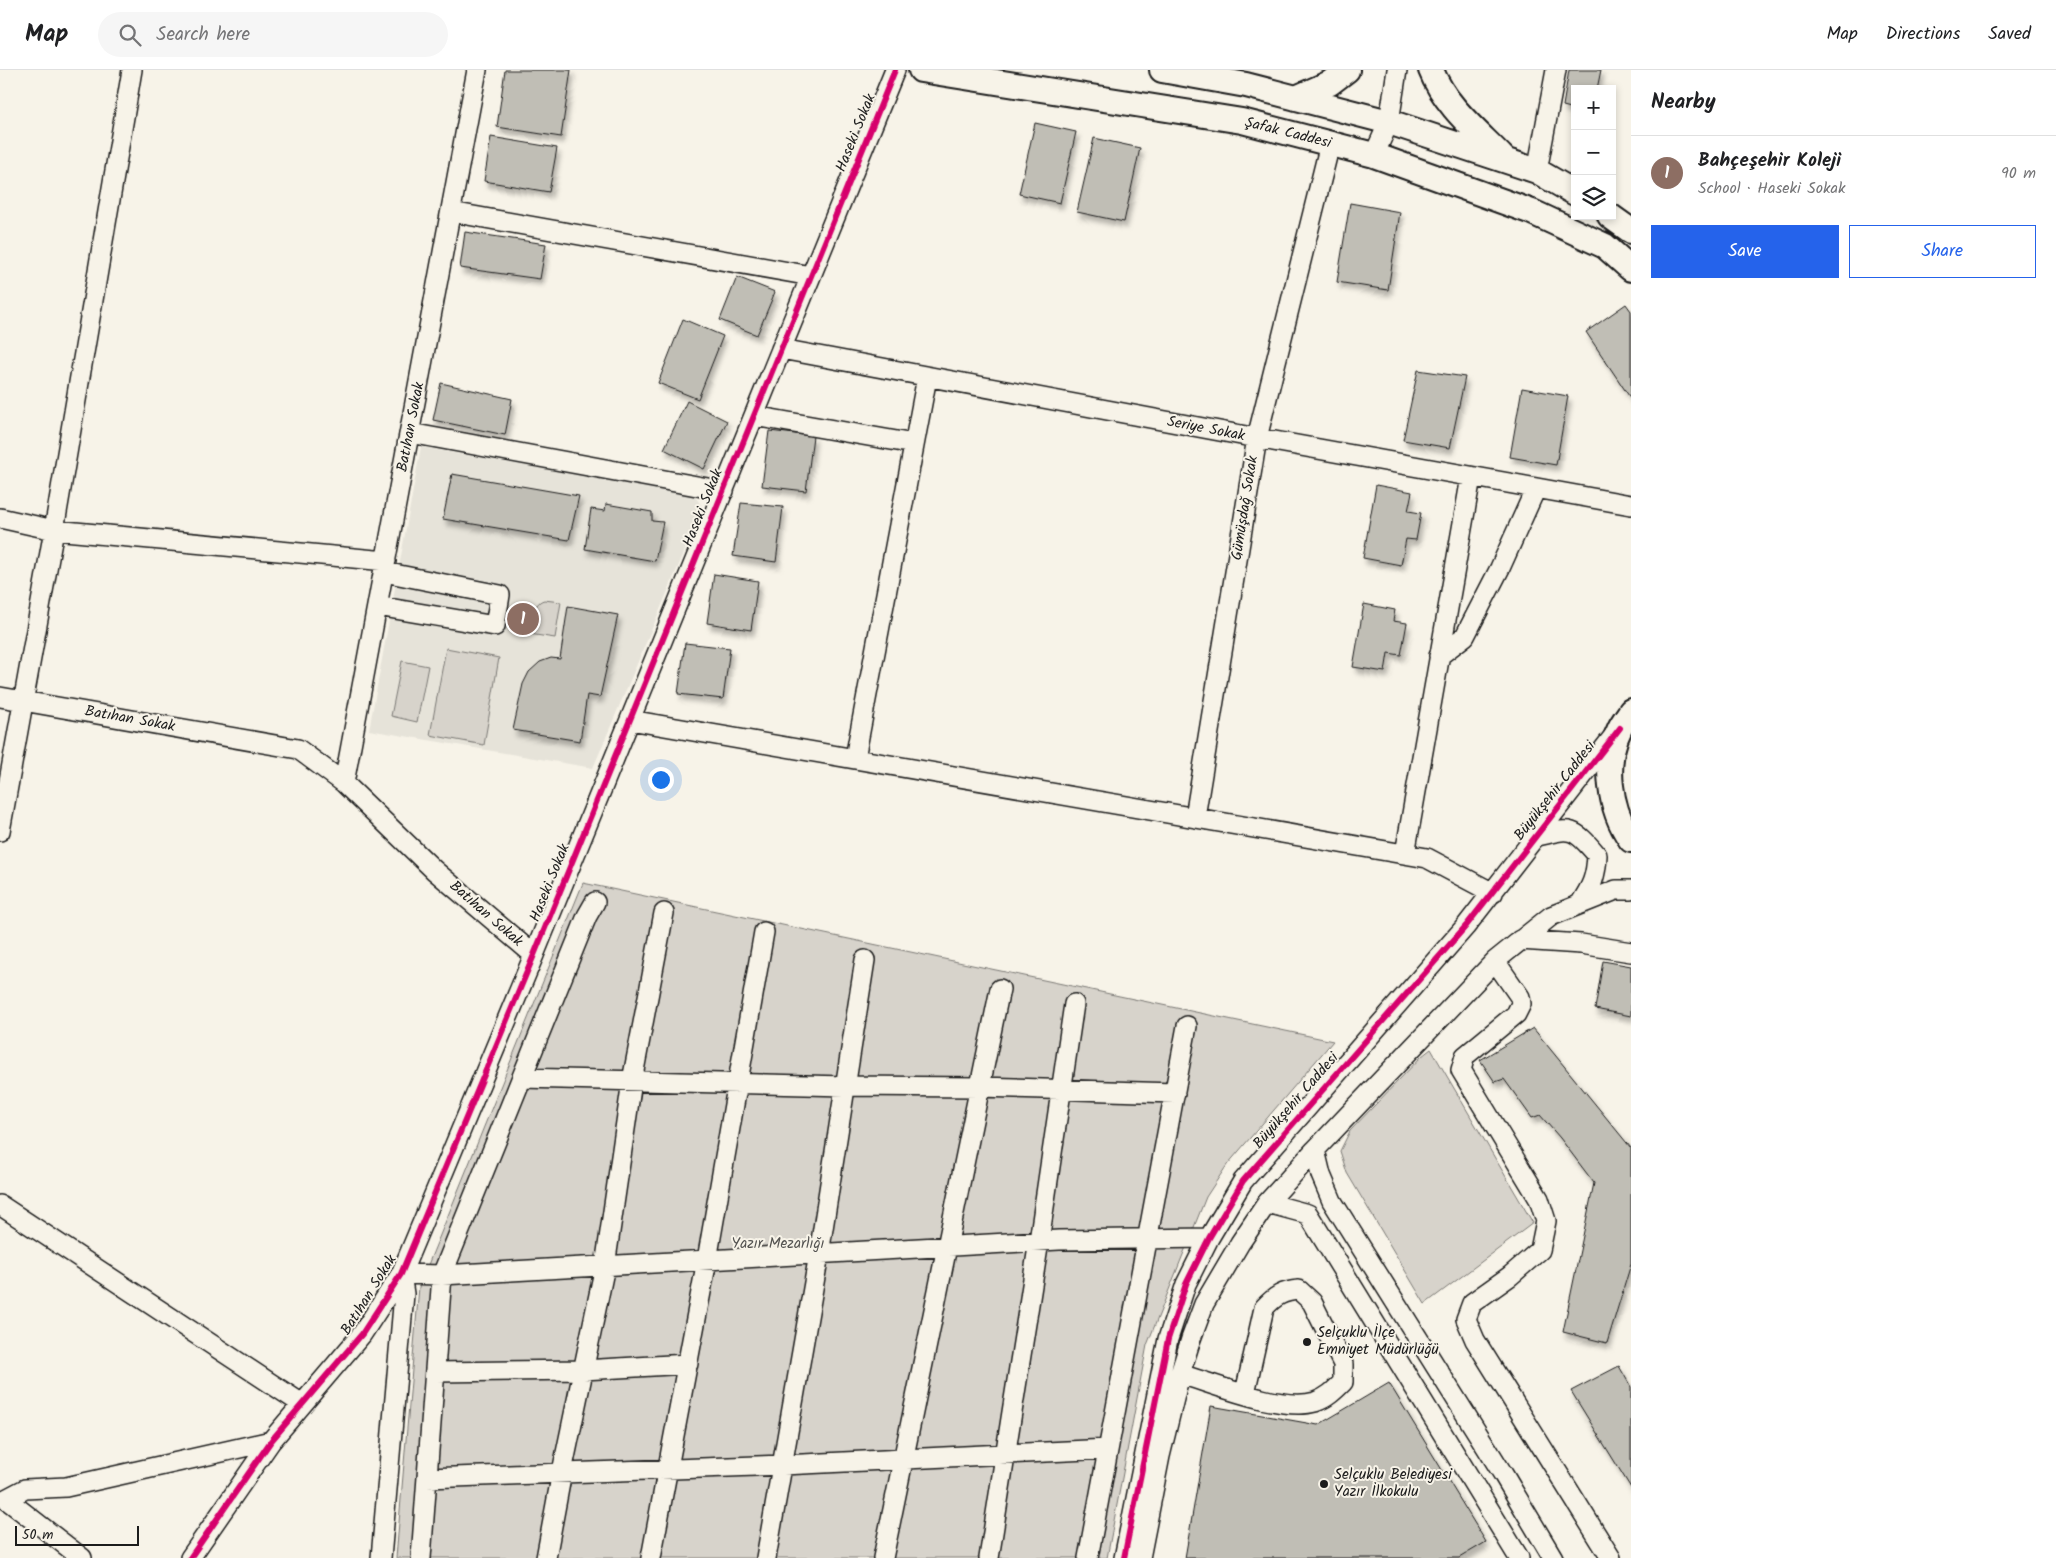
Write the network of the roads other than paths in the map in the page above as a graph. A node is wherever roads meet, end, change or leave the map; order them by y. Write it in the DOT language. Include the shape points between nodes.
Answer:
graph roads {
  1 [pos="132,70"];
  2 [pos="477,70"];
  3 [pos="896,70"];
  4 [pos="922,70"];
  5 [pos="1162,70"];
  6 [pos="1348,70"];
  7 [pos="1397,70"];
  8 [pos="1431,70"];
  9 [pos="1556,70"];
  10 [pos="1296,98"];
  11 [pos="1389,122"];
  12 [pos="1330,144"];
  13 [pos="1374,155"];
  14 [pos="1506,161"];
  15 [pos="1537,171"];
  16 [pos="1571,191"];
  17 [pos="451,212"];
  18 [pos="1616,220"];
  19 [pos="1631,231"];
  20 [pos="1631,269"];
  21 [pos="811,276"];
  22 [pos="781,349"];
  23 [pos="927,377"];
  24 [pos="754,416"];
  25 [pos="410,433"];
  26 [pos="1257,438"];
  27 [pos="914,444"];
  28 [pos="1471,477"];
  29 [pos="1536,488"];
  30 [pos="724,491"];
  31 [pos="1631,505"];
  32 [pos="0,518"];
  33 [pos="54,530"];
  34 [pos="385,567"];
  35 [pos="377,606"];
  36 [pos="1440,656"];
  37 [pos="0,696"];
  38 [pos="23,701"];
  39 [pos="630,720"];
  40 [pos="1625,720"];
  41 [pos="855,758"];
  42 [pos="344,784"];
  43 [pos="1195,817"];
  44 [pos="0,832"];
  45 [pos="1534,838"];
  46 [pos="1631,840"];
  47 [pos="1405,854"];
  48 [pos="1631,890"];
  49 [pos="1493,893"];
  50 [pos="595,902"];
  51 [pos="1580,904"];
  52 [pos="664,913"];
  53 [pos="764,932"];
  54 [pos="1520,940"];
  55 [pos="1631,952"];
  56 [pos="534,955"];
  57 [pos="865,960"];
  58 [pos="1495,961"];
  59 [pos="1000,988"];
  60 [pos="1074,1004"];
  61 [pos="1187,1026"];
  62 [pos="522,1078"];
  63 [pos="632,1080"];
  64 [pos="738,1083"];
  65 [pos="845,1086"];
  66 [pos="980,1087"];
  67 [pos="1062,1089"];
  68 [pos="1175,1093"];
  69 [pos="1315,1150"];
  70 [pos="1332,1201"];
  71 [pos="1267,1203"];
  72 [pos="0,1205"];
  73 [pos="1308,1214"];
  74 [pos="1209,1238"];
  75 [pos="1147,1240"];
  76 [pos="1039,1241"];
  77 [pos="946,1247"];
  78 [pos="819,1254"];
  79 [pos="707,1260"];
  80 [pos="605,1266"];
  81 [pos="401,1274"];
  82 [pos="442,1275"];
  83 [pos="688,1364"];
  84 [pos="583,1370"];
  85 [pos="435,1372"];
  86 [pos="1180,1374"];
  87 [pos="1245,1394"];
  88 [pos="302,1404"];
  89 [pos="271,1441"];
  90 [pos="1108,1449"];
  91 [pos="1006,1452"];
  92 [pos="904,1457"];
  93 [pos="783,1465"];
  94 [pos="669,1468"];
  95 [pos="562,1472"];
  96 [pos="427,1478"];
  97 [pos="82,1558"];
  98 [pos="190,1558"];
  99 [pos="381,1558"];
  100 [pos="421,1558"];
  101 [pos="546,1558"];
  102 [pos="651,1558"];
  103 [pos="766,1558"];
  104 [pos="883,1558"];
  105 [pos="989,1558"];
  106 [pos="1088,1558"];
  107 [pos="1124,1558"];
  108 [pos="1140,1558"];
  109 [pos="1519,1558"];
  110 [pos="1553,1558"];
  111 [pos="1611,1558"];
  1 -- 33 [label="street"];
  2 -- 17 [label="street, Batıhan Sokak"];
  3 -- 21 [label="street, Haseki Sokak"];
  4 -- 12 [label="main road, Şafak Caddesi" via="1242,121"];
  5 -- 10 [label="main road"];
  6 -- 10 [label="main road" via="1330,83"];
  7 -- 11 [label="street"];
  8 -- 14 [label="main road" via="1453,107"];
  9 -- 15 [label="street"];
  10 -- 11 [label="main road"];
  11 -- 13 [label="street"];
  11 -- 14 [label="main road"];
  12 -- 13 [label="main road, Şafak Caddesi"];
  12 -- 26 [label="street, Gümüşdağ Sokak"];
  13 -- 20 [label="main road, Şafak Caddesi" via="1532,212 1605,246"];
  14 -- 15 [label="main road"];
  15 -- 16 [label="main road"];
  17 -- 21 [label="street"];
  17 -- 25 [label="street, Batıhan Sokak"];
  18 -- 19 [label="main road"];
  21 -- 22 [label="street, Haseki Sokak"];
  22 -- 23 [label="street, Seriye Sokak"];
  22 -- 24 [label="street, Haseki Sokak"];
  23 -- 26 [label="street, Seriye Sokak"];
  23 -- 27 [label="street"];
  24 -- 27 [label="street"];
  24 -- 30 [label="street, Haseki Sokak"];
  25 -- 30 [label="street"];
  25 -- 34 [label="street, Batıhan Sokak"];
  26 -- 28 [label="street, Seriye Sokak"];
  26 -- 43 [label="street, Gümüşdağ Sokak"];
  27 -- 41 [label="street"];
  28 -- 29 [label="street, Seriye Sokak"];
  28 -- 36 [label="street"];
  29 -- 31 [label="street, Seriye Sokak"];
  29 -- 36 [label="street" via="1465,636"];
  30 -- 39 [label="street, Haseki Sokak"];
  32 -- 33 [label="street"];
  33 -- 34 [label="street"];
  33 -- 38 [label="street"];
  34 -- 35 [label="street, Batıhan Sokak"];
  34 -- 35 [label="street" via="500,595 495,626"];
  35 -- 42 [label="street, Batıhan Sokak"];
  36 -- 47 [label="street"];
  37 -- 38 [label="street, Batıhan Sokak"];
  38 -- 42 [label="street, Batıhan Sokak" via="298,749"];
  38 -- 44 [label="street"];
  39 -- 41 [label="street"];
  39 -- 56 [label="street, Haseki Sokak"];
  40 -- 45 [label="street, Büyükşehir Caddesi"];
  40 -- 46 [label="main road" via="1610,761 1612,796 1623,829"];
  41 -- 43 [label="street"];
  42 -- 56 [label="street, Batıhan Sokak" via="434,870"];
  43 -- 47 [label="street"];
  45 -- 49 [label="street, Büyükşehir Caddesi"];
  45 -- 51 [label="street" via="1561,830 1577,833 1596,855 1592,886"];
  47 -- 49 [label="street" via="1427,858"];
  48 -- 51 [label="street" via="1616,890"];
  49 -- 74 [label="street, Büyükşehir Caddesi" via="1243,1182"];
  50 -- 62 [label="street"];
  51 -- 54 [label="street" via="1551,916"];
  52 -- 63 [label="street"];
  53 -- 64 [label="street"];
  54 -- 55 [label="street"];
  54 -- 58 [label="street"];
  56 -- 81 [label="street, Batıhan Sokak"];
  57 -- 65 [label="street"];
  58 -- 69 [label="street"];
  58 -- 111 [label="street" via="1520,996 1521,1004 1516,1014 1464,1056 1462,1070 1538,1199 1546,1221 1540,1250 1472,1303 1466,1319 1475,1340"];
  59 -- 66 [label="street"];
  60 -- 67 [label="street"];
  61 -- 68 [label="street"];
  62 -- 63 [label="street"];
  62 -- 82 [label="street"];
  63 -- 64 [label="street"];
  63 -- 80 [label="street"];
  64 -- 65 [label="street"];
  64 -- 79 [label="street"];
  65 -- 66 [label="street"];
  65 -- 78 [label="street"];
  66 -- 67 [label="street"];
  66 -- 77 [label="street"];
  67 -- 68 [label="street"];
  67 -- 76 [label="street"];
  68 -- 75 [label="street"];
  69 -- 70 [label="street"];
  69 -- 71 [label="street"];
  70 -- 73 [label="street"];
  70 -- 110 [label="street"];
  71 -- 73 [label="street"];
  71 -- 86 [label="street" via="1204,1304"];
  72 -- 88 [label="street"];
  73 -- 109 [label="street"];
  74 -- 75 [label="street"];
  74 -- 107 [label="street, Büyükşehir Caddesi" via="1186,1284 1168,1339"];
  75 -- 76 [label="street"];
  75 -- 90 [label="street"];
  76 -- 77 [label="street"];
  76 -- 91 [label="street"];
  77 -- 78 [label="street"];
  77 -- 92 [label="street"];
  78 -- 79 [label="street"];
  78 -- 93 [label="street"];
  79 -- 80 [label="street"];
  79 -- 83 [label="street"];
  80 -- 82 [label="street"];
  80 -- 84 [label="street"];
  81 -- 82 [label="street"];
  81 -- 88 [label="street, Batıhan Sokak" via="362,1334"];
  81 -- 99 [label="street" via="404,1294"];
  82 -- 85 [label="street"];
  83 -- 84 [label="street"];
  83 -- 94 [label="street"];
  84 -- 85 [label="street"];
  84 -- 95 [label="street"];
  85 -- 96 [label="street"];
  86 -- 87 [label="street"];
  86 -- 108 [label="street"];
  87 -- 87 [label="street" via="1264,1308 1285,1291 1300,1290 1312,1302 1343,1364 1343,1382 1332,1394 1314,1402 1286,1404"];
  88 -- 89 [label="street, Batıhan Sokak"];
  89 -- 97 [label="street" via="66,1487 25,1489 6,1499"];
  89 -- 98 [label="street, Batıhan Sokak"];
  90 -- 91 [label="street"];
  90 -- 106 [label="street"];
  91 -- 92 [label="street"];
  91 -- 105 [label="street"];
  92 -- 93 [label="street"];
  92 -- 104 [label="street"];
  93 -- 94 [label="street"];
  93 -- 103 [label="street"];
  94 -- 95 [label="street"];
  94 -- 102 [label="street"];
  95 -- 96 [label="street"];
  95 -- 101 [label="street"];
  96 -- 100 [label="street"];
}
